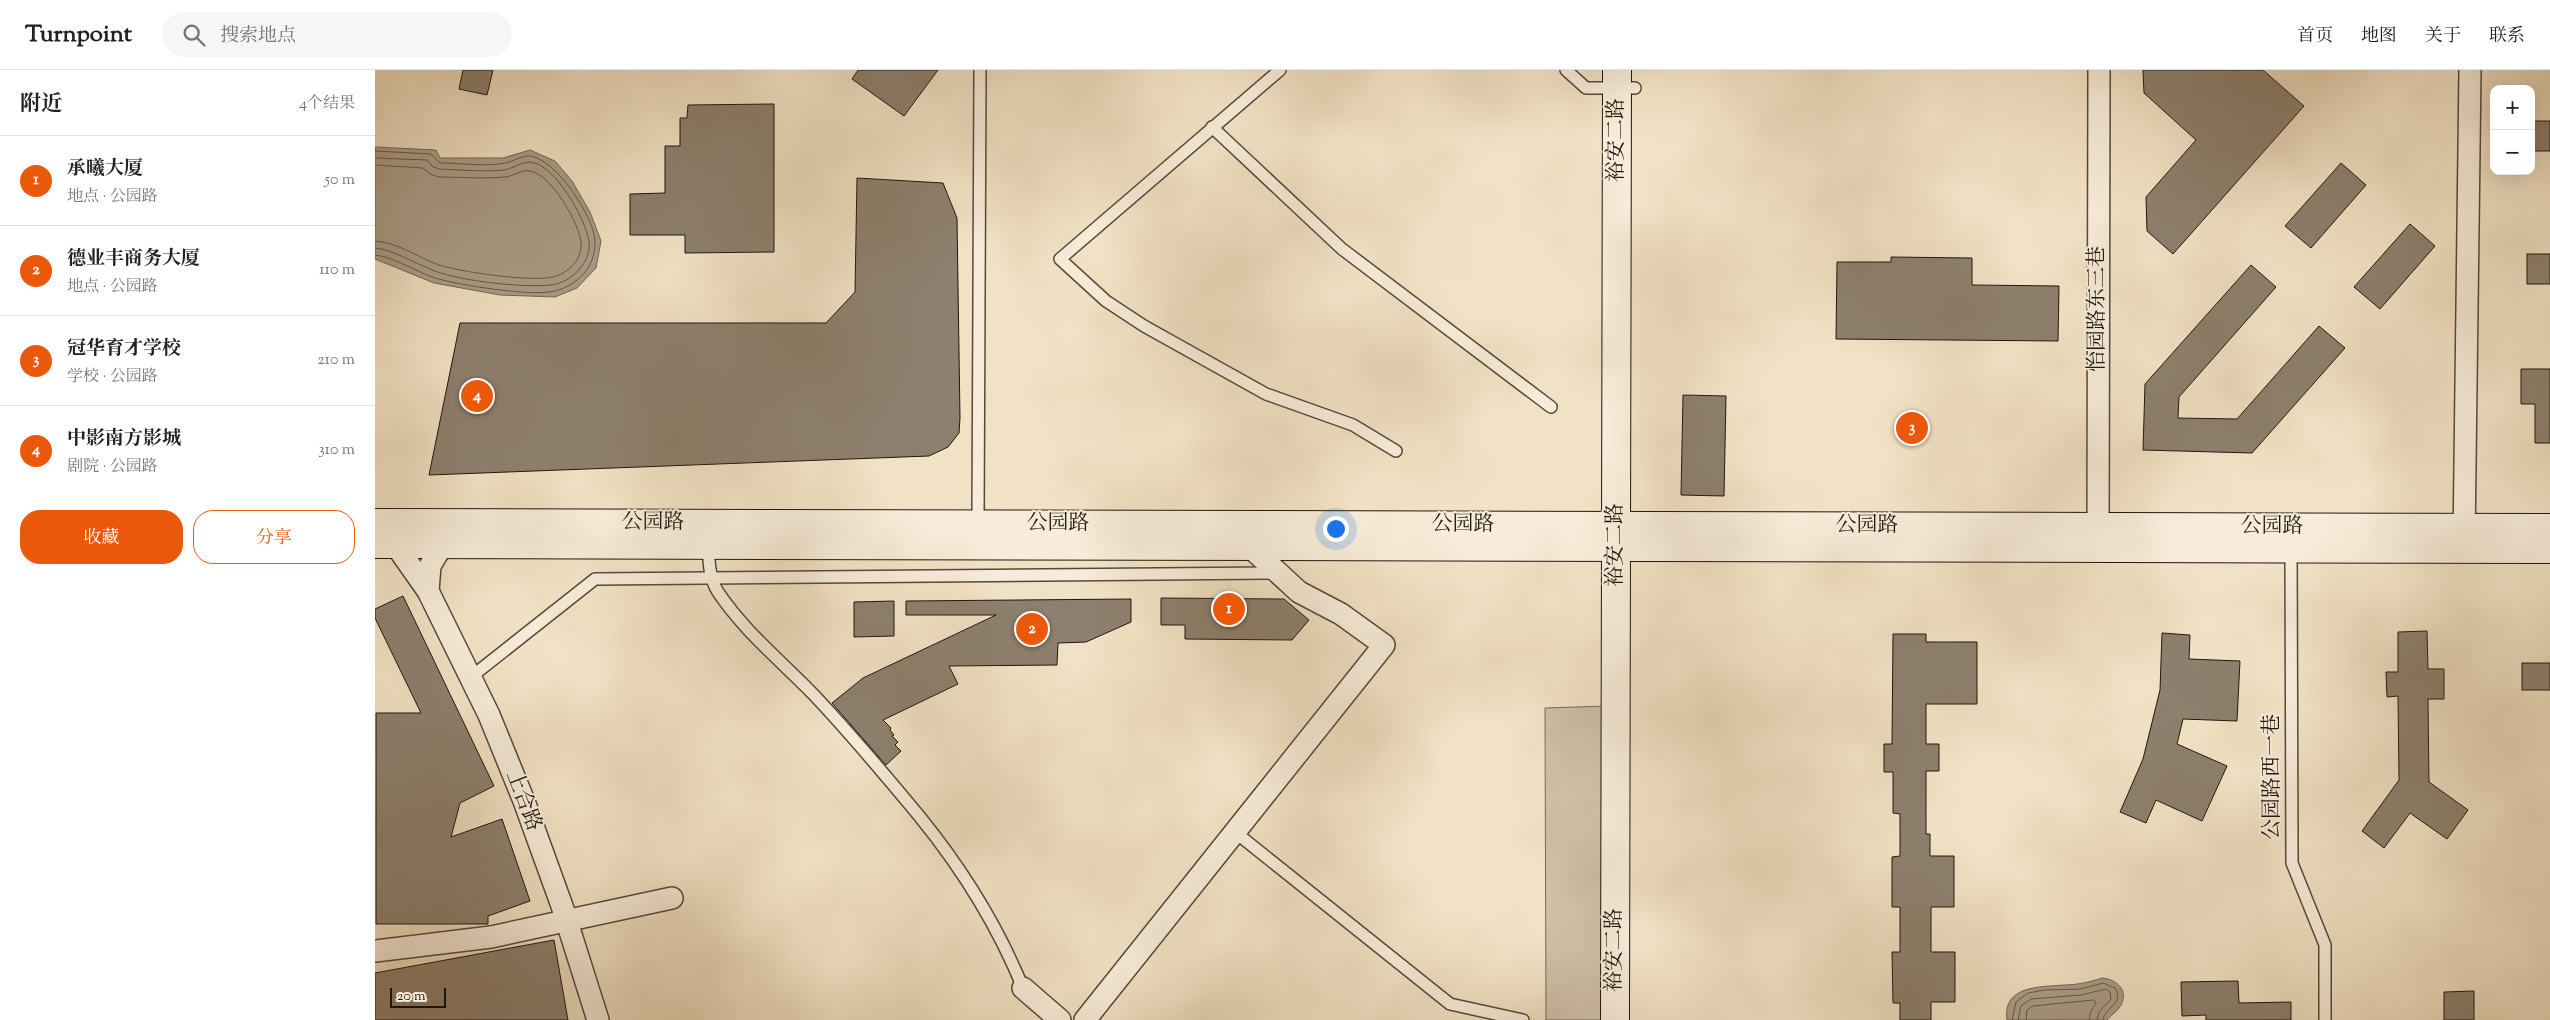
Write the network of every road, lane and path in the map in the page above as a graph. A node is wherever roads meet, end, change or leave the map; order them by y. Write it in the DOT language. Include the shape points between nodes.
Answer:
graph roads {
  1 [pos="980,70"];
  2 [pos="1280,70"];
  3 [pos="1566,70"];
  4 [pos="2099,70"];
  5 [pos="2470,70"];
  6 [pos="1626,79"];
  7 [pos="1212,127"];
  8 [pos="1551,407"];
  9 [pos="1396,450"];
  10 [pos="375,523"];
  11 [pos="978,524"];
  12 [pos="2550,528"];
  13 [pos="1625,536"];
  14 [pos="2098,537"];
  15 [pos="2291,538"];
  16 [pos="2464,538"];
  17 [pos="385,544"];
  18 [pos="443,544"];
  19 [pos="708,545"];
  20 [pos="1249,546"];
  21 [pos="2550,549"];
  22 [pos="1277,573"];
  23 [pos="711,578"];
  24 [pos="428,591"];
  25 [pos="471,676"];
  26 [pos="1235,832"];
  27 [pos="672,898"];
  28 [pos="566,920"];
  29 [pos="375,951"];
  30 [pos="1023,988"];
  31 [pos="598,1020"];
  32 [pos="1060,1020"];
  33 [pos="1085,1020"];
  34 [pos="1523,1020"];
  35 [pos="1615,1020"];
  36 [pos="1633,1020"];
  37 [pos="2325,1020"];
  1 -- 11 [label="lane"];
  2 -- 7 [label="lane"];
  3 -- 6 [label="lane" via="1586,88"];
  4 -- 14 [label="street, 怡园路东三巷"];
  5 -- 16 [label="street"];
  6 -- 13 [label="main road, 裕安二路"];
  7 -- 8 [label="lane" via="1342,250"];
  7 -- 9 [label="lane" via="1060,260 1106,301 1144,326 1266,394 1353,426"];
  10 -- 11 [label="main road, 公园路"];
  11 -- 13 [label="main road, 公园路"];
  12 -- 16 [label="main road, 公园路"];
  13 -- 14 [label="main road, 公园路"];
  13 -- 20 [label="main road, 公园路"];
  13 -- 35 [label="main road, 裕安二路"];
  13 -- 36 [label="main road, 裕安二路"];
  14 -- 15 [label="main road, 公园路"];
  15 -- 16 [label="main road, 公园路"];
  15 -- 37 [label="lane, 公园路西一巷" via="2292,863 2325,945"];
  16 -- 21 [label="main road, 公园路"];
  17 -- 18 [label="main road, 公园路"];
  17 -- 24 [label="street, 上合路"];
  18 -- 19 [label="main road, 公园路"];
  18 -- 24 [label="street" via="430,566"];
  19 -- 20 [label="main road, 公园路"];
  19 -- 23 [label="lane"];
  20 -- 22 [label="street"];
  22 -- 23 [label="lane"];
  22 -- 26 [label="street" via="1299,592 1341,614 1384,645"];
  23 -- 25 [label="lane" via="595,579"];
  23 -- 30 [label="lane" via="718,592 758,640 820,702 920,817 969,881 998,930"];
  24 -- 25 [label="street, 上合路"];
  25 -- 28 [label="street, 上合路" via="525,801"];
  26 -- 33 [label="street"];
  26 -- 34 [label="lane" via="1450,1004"];
  27 -- 28 [label="street"];
  28 -- 29 [label="street" via="491,937"];
  28 -- 31 [label="street, 上合路"];
  30 -- 32 [label="street"];
}
